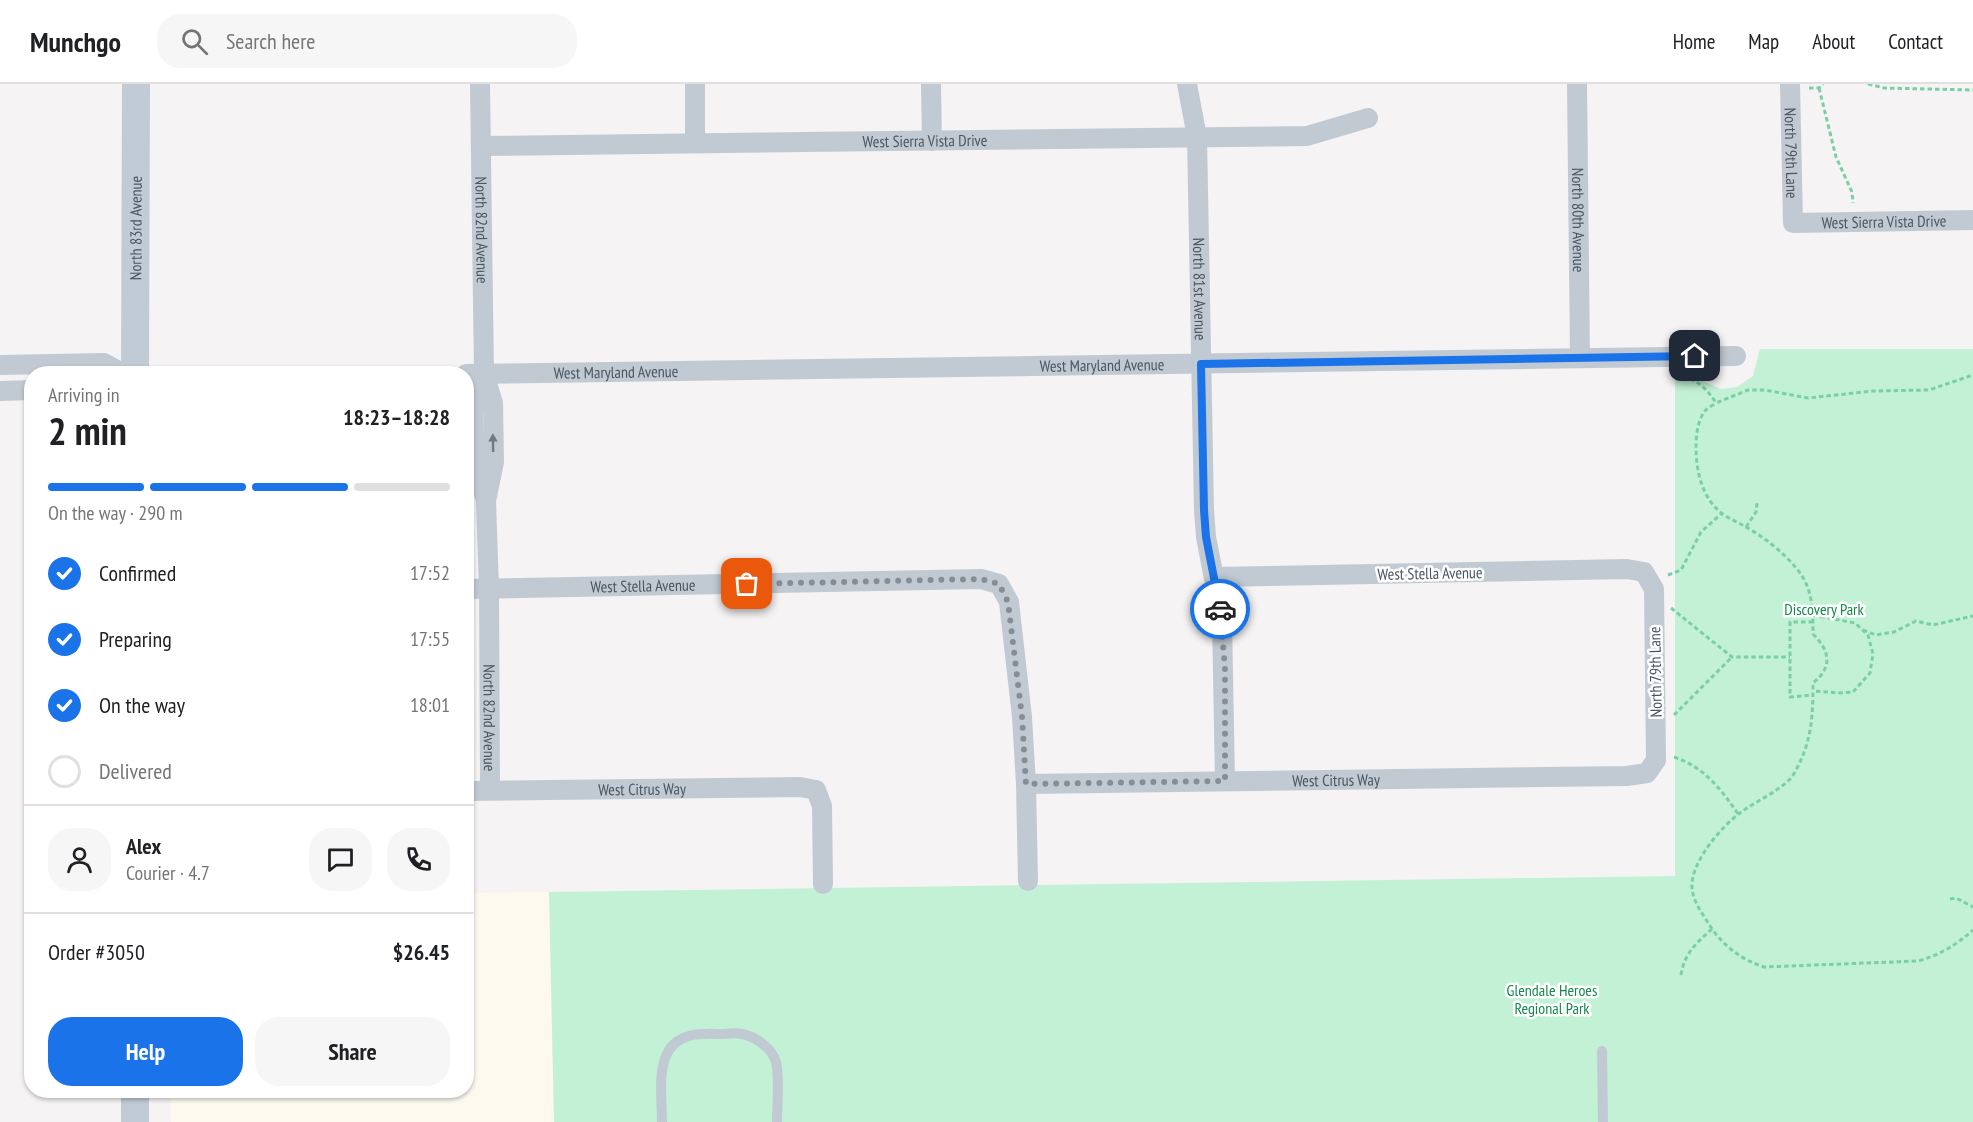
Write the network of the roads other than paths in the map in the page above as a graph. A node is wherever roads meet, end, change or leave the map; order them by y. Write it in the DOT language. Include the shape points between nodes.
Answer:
graph roads {
  1 [pos="136,84"];
  2 [pos="480,84"];
  3 [pos="696,84"];
  4 [pos="931,84"];
  5 [pos="1187,84"];
  6 [pos="1577,84"];
  7 [pos="1790,84"];
  8 [pos="1368,118"];
  9 [pos="1197,136"];
  10 [pos="932,141"];
  11 [pos="695,143"];
  12 [pos="481,146"];
  13 [pos="1973,220"];
  14 [pos="1793,223"];
  15 [pos="1736,356"];
  16 [pos="1580,358"];
  17 [pos="1201,364"];
  18 [pos="0,365"];
  19 [pos="109,366"];
  20 [pos="135,366"];
  21 [pos="475,374"];
  22 [pos="24,390"];
  23 [pos="0,391"];
  24 [pos="1644,572"];
  25 [pos="1215,577"];
  26 [pos="474,589"];
  27 [pos="489,589"];
  28 [pos="1652,767"];
  29 [pos="1225,781"];
  30 [pos="1026,784"];
  31 [pos="490,790"];
  32 [pos="474,791"];
  33 [pos="1028,881"];
  34 [pos="823,884"];
  35 [pos="1602,1051"];
  36 [pos="135,1098"];
  37 [pos="135,1122"];
  38 [pos="662,1122"];
  39 [pos="777,1122"];
  40 [pos="1603,1122"];
  1 -- 20 [label="main road, North 83rd Avenue"];
  2 -- 12 [label="street, North 82nd Avenue"];
  3 -- 11 [label="street"];
  4 -- 10 [label="street"];
  5 -- 9 [label="street, North 81st Avenue"];
  6 -- 16 [label="street, North 80th Avenue"];
  7 -- 14 [label="street, North 79th Lane"];
  8 -- 9 [label="street, West Sierra Vista Drive" via="1307,136"];
  9 -- 10 [label="street, West Sierra Vista Drive"];
  9 -- 17 [label="street, North 81st Avenue"];
  10 -- 11 [label="street, West Sierra Vista Drive"];
  11 -- 12 [label="street, West Sierra Vista Drive"];
  12 -- 21 [label="street, North 82nd Avenue"];
  13 -- 14 [label="street, West Sierra Vista Drive"];
  15 -- 16 [label="street, West Maryland Avenue"];
  16 -- 17 [label="street, West Maryland Avenue"];
  17 -- 21 [label="street, West Maryland Avenue"];
  17 -- 25 [label="street, North 81st Avenue" via="1204,510"];
  18 -- 19 [label="street"];
  21 -- 27 [label="street, North 82nd Avenue" via="493,403 494,462 486,501"];
  22 -- 23 [label="street"];
  24 -- 25 [label="street, West Stella Avenue" via="1627,569"];
  24 -- 28 [label="street, North 79th Lane" via="1654,589"];
  25 -- 29 [label="street, North 81st Avenue" via="1223,630"];
  26 -- 27 [label="street, West Stella Avenue"];
  27 -- 30 [label="street, West Stella Avenue" via="981,579 999,584 1008,602"];
  27 -- 31 [label="street, North 82nd Avenue"];
  28 -- 29 [label="street, West Citrus Way" via="1627,776"];
  29 -- 30 [label="street, West Citrus Way"];
  30 -- 33 [label="street"];
  31 -- 32 [label="street, West Citrus Way"];
  31 -- 34 [label="street, West Citrus Way" via="816,790 822,806"];
  35 -- 40 [label="lane"];
  36 -- 37 [label="main road"];
  38 -- 39 [label="lane" via="664,1059 671,1047 694,1034 742,1034 770,1049 776,1062"];
}
